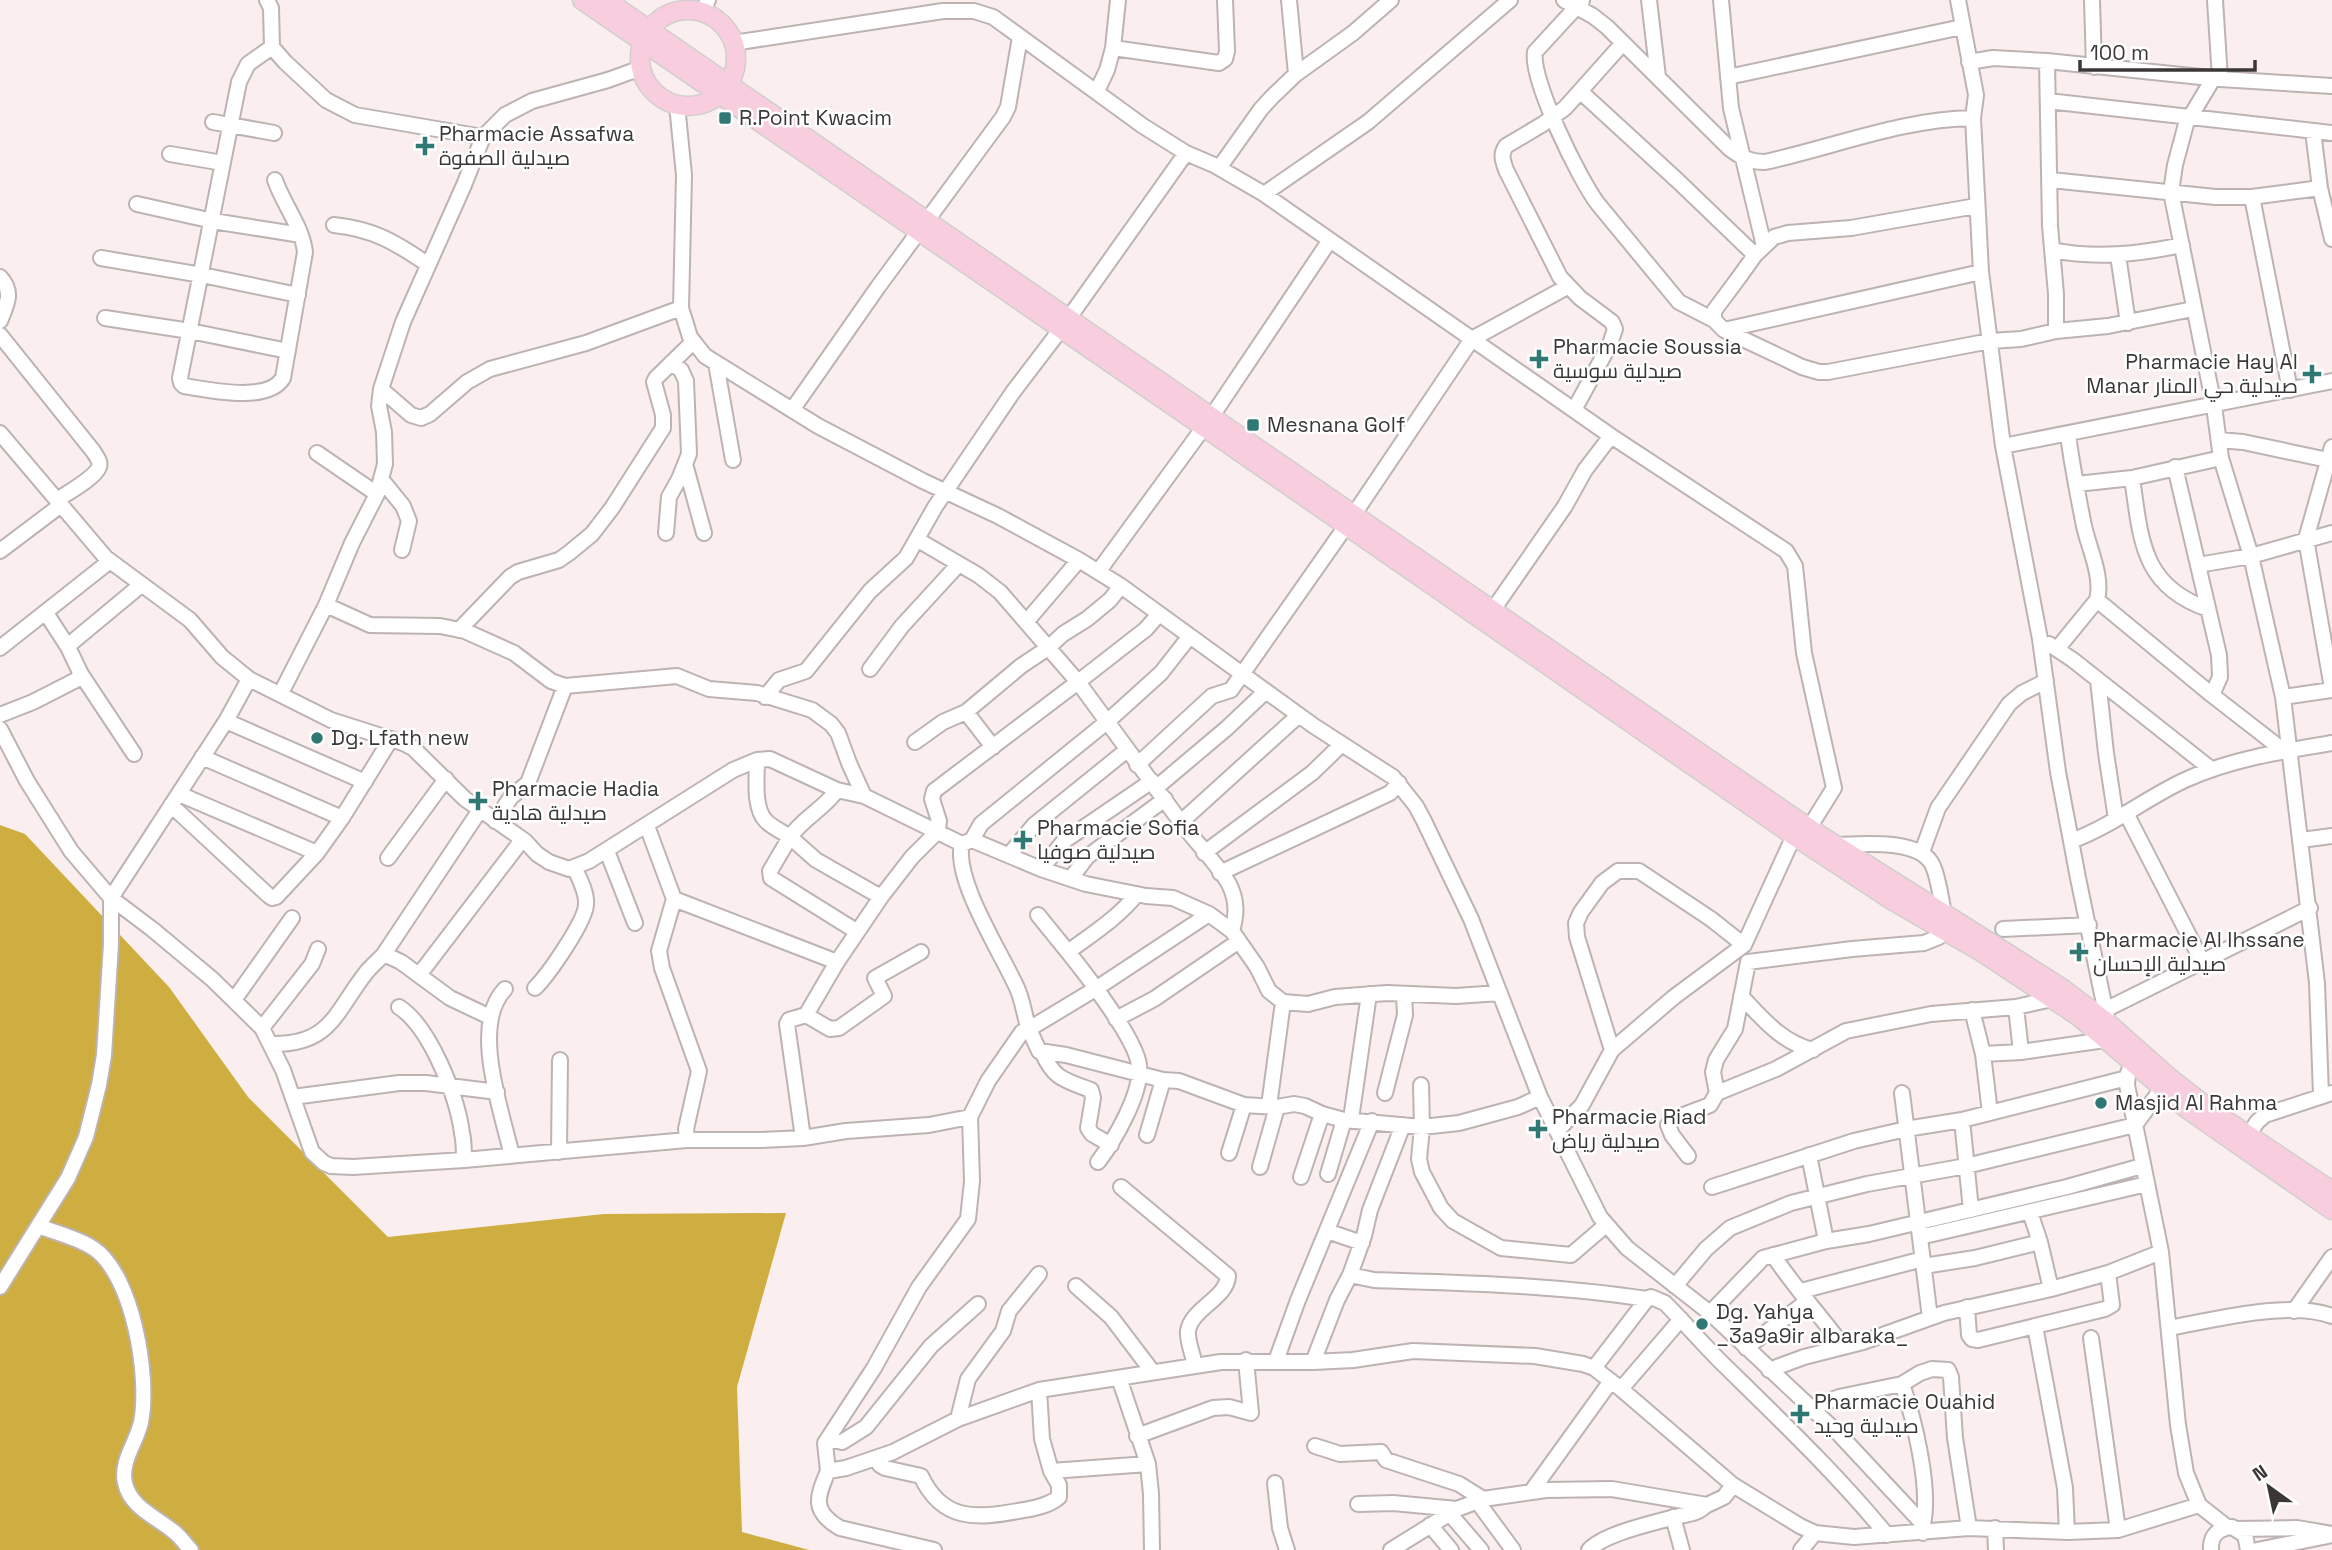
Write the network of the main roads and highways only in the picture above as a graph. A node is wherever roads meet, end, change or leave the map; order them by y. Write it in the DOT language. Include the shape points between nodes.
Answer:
graph roads {
  1 [pos="582,0"];
  2 [pos="606,0"];
  3 [pos="705,6"];
  4 [pos="646,36"];
  5 [pos="723,90"];
  6 [pos="1801,828"];
  7 [pos="1945,920"];
  8 [pos="2107,1024"];
  9 [pos="2244,1142"];
  10 [pos="2332,1191"];
  11 [pos="2332,1210"];
  1 -- 4 [label="main road"];
  2 -- 4 [label="main road"];
  3 -- 4 [label="main road" via="659,20"];
  3 -- 5 [label="main road" via="733,43 735,64"];
  4 -- 5 [label="main road"];
  4 -- 5 [label="main road" via="641,68 645,81 664,100 699,105"];
  5 -- 6 [label="main road"];
  6 -- 7 [label="main road" via="1836,845"];
  6 -- 7 [label="main road" via="1893,901"];
  7 -- 8 [label="main road" via="2062,988"];
  7 -- 8 [label="main road" via="2078,1016"];
  8 -- 9 [label="main road" via="2133,1064"];
  9 -- 10 [label="main road"];
  9 -- 11 [label="main road"];
}
